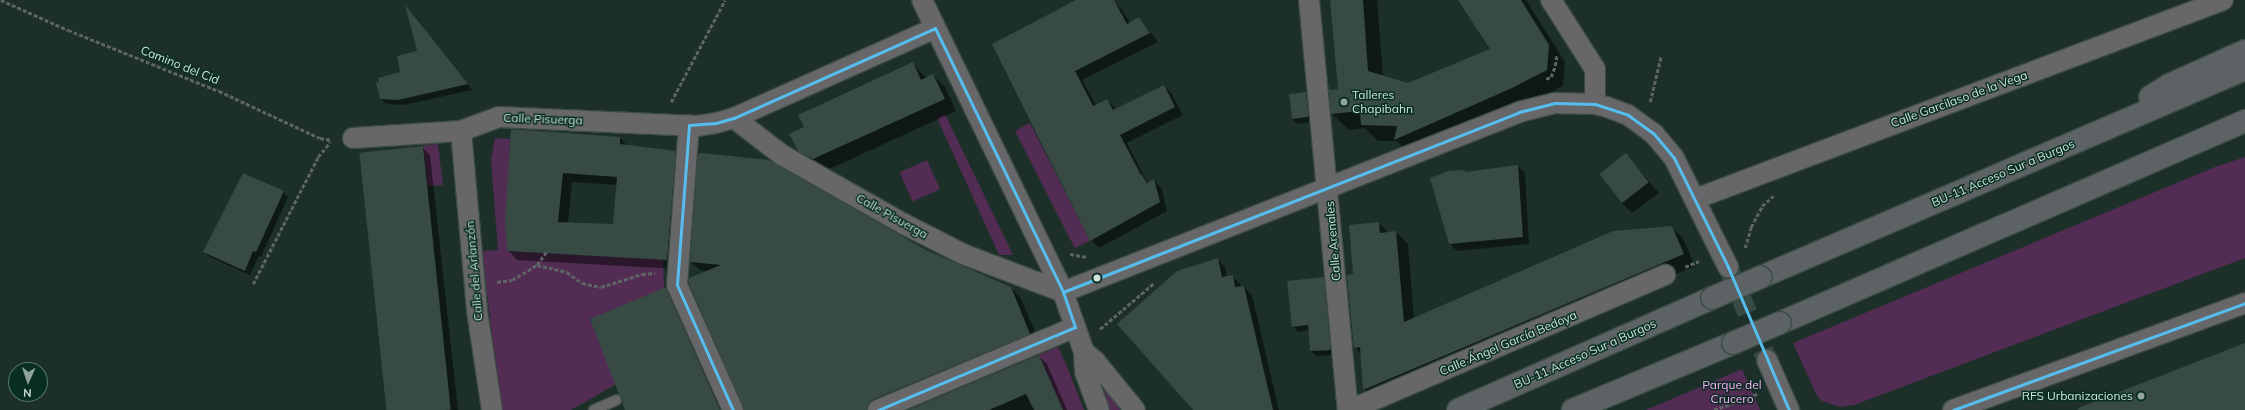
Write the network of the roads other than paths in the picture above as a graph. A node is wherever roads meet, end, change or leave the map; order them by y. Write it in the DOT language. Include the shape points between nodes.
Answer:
graph roads {
  1 [pos="922,0"];
  2 [pos="1309,0"];
  3 [pos="1551,0"];
  4 [pos="2224,0"];
  5 [pos="935,28"];
  6 [pos="2245,51"];
  7 [pos="2245,69"];
  8 [pos="1595,104"];
  9 [pos="734,118"];
  10 [pos="2245,121"];
  11 [pos="689,125"];
  12 [pos="461,131"];
  13 [pos="2245,134"];
  14 [pos="2088,136"];
  15 [pos="353,138"];
  16 [pos="2113,178"];
  17 [pos="1328,187"];
  18 [pos="1695,199"];
  19 [pos="1728,267"];
  20 [pos="1665,276"];
  21 [pos="1063,292"];
  22 [pos="2245,303"];
  23 [pos="1075,327"];
  24 [pos="1084,352"];
  25 [pos="1767,360"];
  26 [pos="616,400"];
  27 [pos="1790,409"];
  28 [pos="492,410"];
  29 [pos="594,410"];
  30 [pos="733,410"];
  31 [pos="878,410"];
  32 [pos="1099,410"];
  33 [pos="1135,410"];
  34 [pos="1349,410"];
  35 [pos="1458,410"];
  36 [pos="1573,410"];
  37 [pos="1953,410"];
  1 -- 5 [label="street"];
  2 -- 17 [label="street, Calle Arenales"];
  3 -- 8 [label="street" via="1595,69"];
  4 -- 18 [label="street, Calle Garcilaso de la Vega"];
  5 -- 9 [label="street, Calle Pisuerga"];
  5 -- 21 [label="street"];
  6 -- 14 [label="highway" via="2169,85"];
  7 -- 14 [label="highway, BU-11 Acceso Sur a Burgos"];
  8 -- 17 [label="street" via="1555,104 1519,112"];
  8 -- 18 [label="street" via="1628,115 1654,134 1674,158"];
  9 -- 11 [label="street, Calle Pisuerga" via="716,123"];
  9 -- 21 [label="street, Calle Pisuerga" via="782,155 904,224 962,254"];
  10 -- 16 [label="highway"];
  11 -- 12 [label="street, Calle Pisuerga" via="499,117"];
  11 -- 30 [label="street" via="677,285"];
  12 -- 15 [label="street, Calle Pisuerga"];
  12 -- 28 [label="street, Calle del Arlanzón" via="475,285"];
  13 -- 16 [label="highway"];
  14 -- 35 [label="highway, BU-11 Acceso Sur a Burgos, bridge"];
  16 -- 36 [label="highway, bridge"];
  17 -- 21 [label="street"];
  17 -- 34 [label="street, Calle Arenales"];
  18 -- 19 [label="street"];
  20 -- 34 [label="street, Calle Ángel García Bedoya"];
  21 -- 23 [label="street"];
  22 -- 37 [label="street"];
  23 -- 24 [label="street"];
  23 -- 31 [label="street"];
  24 -- 32 [label="street" via="1085,372"];
  24 -- 33 [label="street" via="1095,361"];
  25 -- 27 [label="street"];
  26 -- 29 [label="lane"];
}
